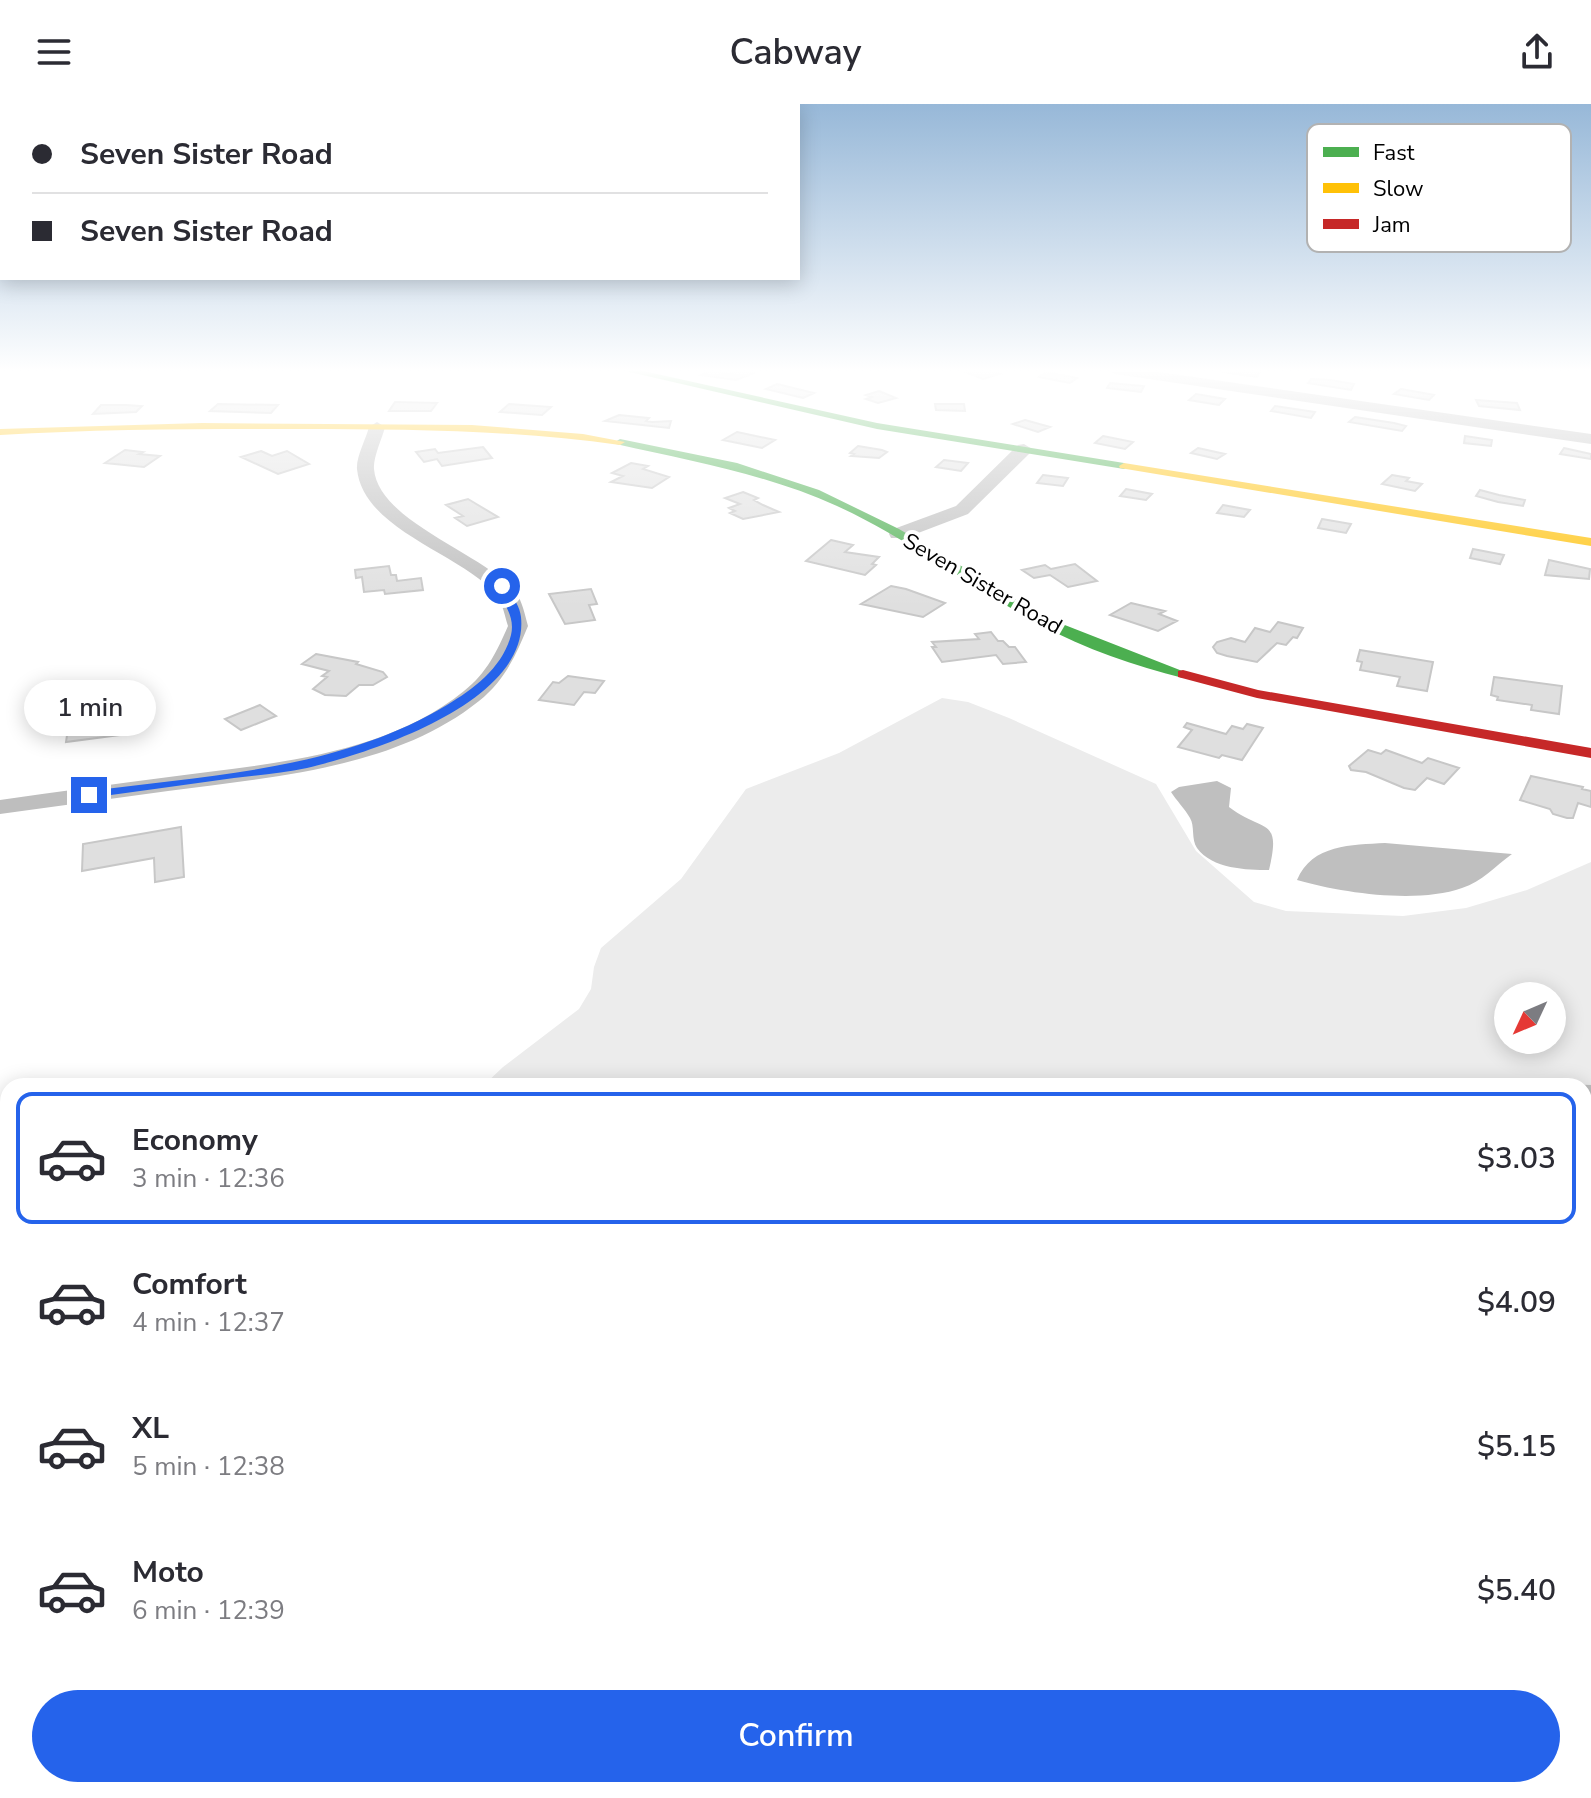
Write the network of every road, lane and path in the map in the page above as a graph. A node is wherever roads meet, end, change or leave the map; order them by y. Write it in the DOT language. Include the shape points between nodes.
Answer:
graph roads {
  1 [pos="368,449"];
  2 [pos="664,449"];
  3 [pos="1024,449"];
  4 [pos="898,534"];
  5 [pos="1591,542"];
  6 [pos="1591,753"];
  7 [pos="0,807"];
  1 -- 7 [label="street" via="368,476 381,502 423,540 484,571 513,604 514,643 494,675 455,707 419,726 329,759"];
  2 -- 4 [label="street, Seven Sister Road" via="740,466 810,490"];
  3 -- 4 [label="street" via="962,510"];
  3 -- 5 [label="street"];
  4 -- 6 [label="street, Seven Sister Road" via="1049,624 1165,669 1257,694"];
}
